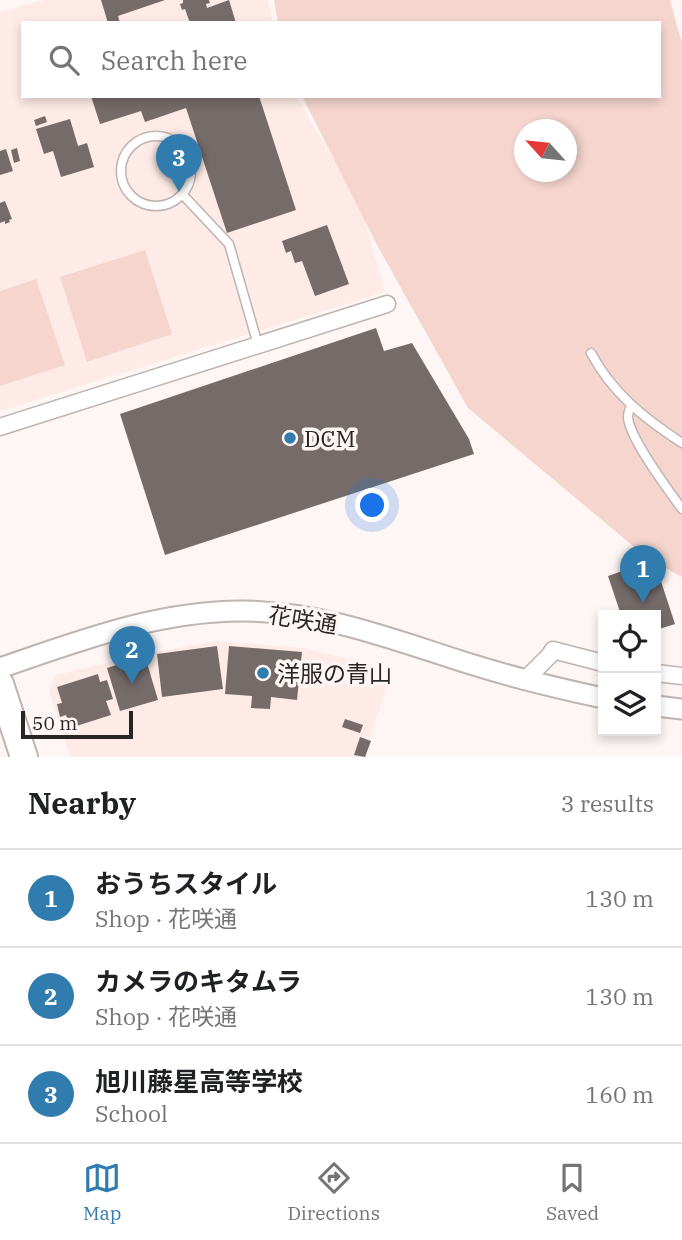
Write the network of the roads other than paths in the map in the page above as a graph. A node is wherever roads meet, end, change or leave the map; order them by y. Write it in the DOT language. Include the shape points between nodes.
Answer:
graph roads {
  1 [pos="183,195"];
  2 [pos="387,303"];
  3 [pos="258,345"];
  4 [pos="591,353"];
  5 [pos="631,407"];
  6 [pos="0,427"];
  7 [pos="682,443"];
  8 [pos="682,509"];
  9 [pos="598,662"];
  10 [pos="0,668"];
  11 [pos="661,674"];
  12 [pos="682,676"];
  13 [pos="524,681"];
  14 [pos="0,684"];
  15 [pos="598,697"];
  16 [pos="661,707"];
  17 [pos="682,709"];
  18 [pos="24,757"];
  1 -- 1 [label="lane" via="158,207 133,198 121,174 130,148 155,136 180,145 191,170"];
  1 -- 3 [label="lane" via="229,244"];
  2 -- 3 [label="street"];
  3 -- 6 [label="street"];
  4 -- 5 [label="lane"];
  5 -- 7 [label="lane"];
  5 -- 8 [label="lane" via="632,432"];
  9 -- 13 [label="street" via="553,650"];
  10 -- 13 [label="street, 花咲通" via="147,621 242,611 338,622"];
  11 -- 12 [label="street"];
  13 -- 15 [label="street, 花咲通"];
  14 -- 18 [label="highway"];
  16 -- 17 [label="street"];
}
